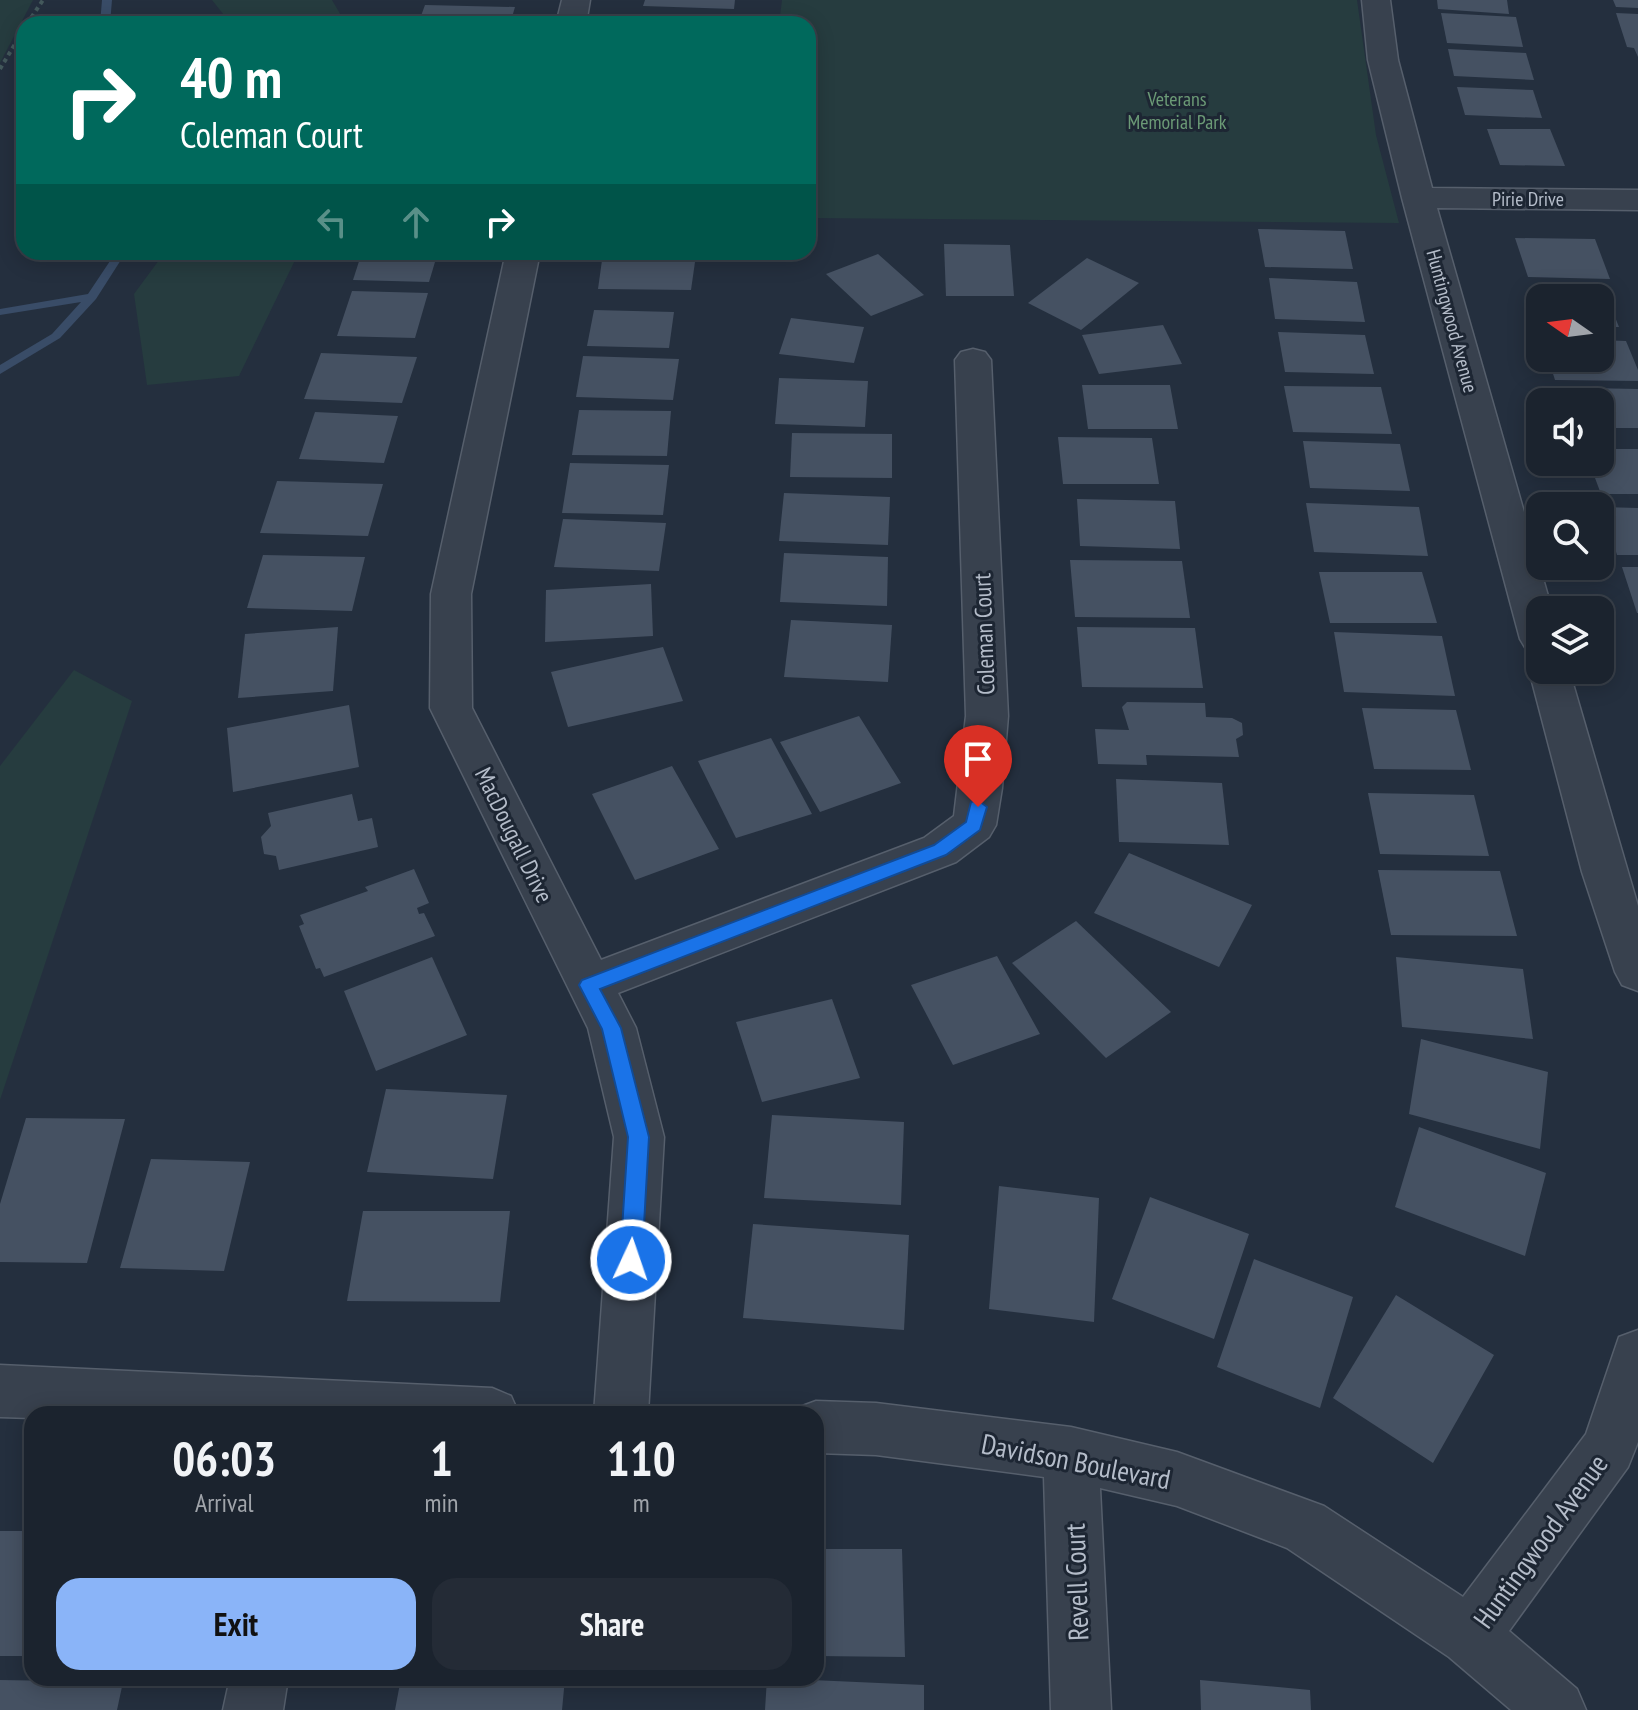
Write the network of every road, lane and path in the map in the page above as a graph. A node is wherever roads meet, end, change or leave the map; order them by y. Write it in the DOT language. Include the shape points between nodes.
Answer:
graph roads {
  1 [pos="1376,0"];
  2 [pos="16,42"];
  3 [pos="0,69"];
  4 [pos="1418,198"];
  5 [pos="1638,200"];
  6 [pos="521,260"];
  7 [pos="973,360"];
  8 [pos="1528,596"];
  9 [pos="1553,684"];
  10 [pos="1638,972"];
  11 [pos="588,985"];
  12 [pos="1638,1355"];
  13 [pos="0,1391"];
  14 [pos="262,1406"];
  15 [pos="622,1406"];
  16 [pos="824,1427"];
  17 [pos="1071,1454"];
  18 [pos="1470,1636"];
  19 [pos="258,1686"];
  20 [pos="253,1710"];
  21 [pos="1081,1710"];
  22 [pos="1556,1710"];
  1 -- 4 [label="street, Huntingwood Avenue" via="1383,60"];
  2 -- 3 [label="path"];
  4 -- 5 [label="street, Pirie Drive"];
  4 -- 8 [label="street, Huntingwood Avenue"];
  6 -- 11 [label="street, MacDougall Drive" via="451,594 451,708"];
  7 -- 11 [label="street, Coleman Court" via="987,716 974,825 940,850"];
  9 -- 10 [label="street" via="1604,872"];
  11 -- 15 [label="street, MacDougall Drive" via="612,1028 639,1137"];
  12 -- 18 [label="street, Huntingwood Avenue" via="1609,1448"];
  13 -- 14 [label="street"];
  16 -- 17 [label="street, Davidson Boulevard"];
  17 -- 18 [label="street, Davidson Boulevard" via="1177,1479 1304,1526"];
  17 -- 21 [label="street, Revell Court"];
  18 -- 22 [label="street, Davidson Boulevard"];
  19 -- 20 [label="street"];
}
